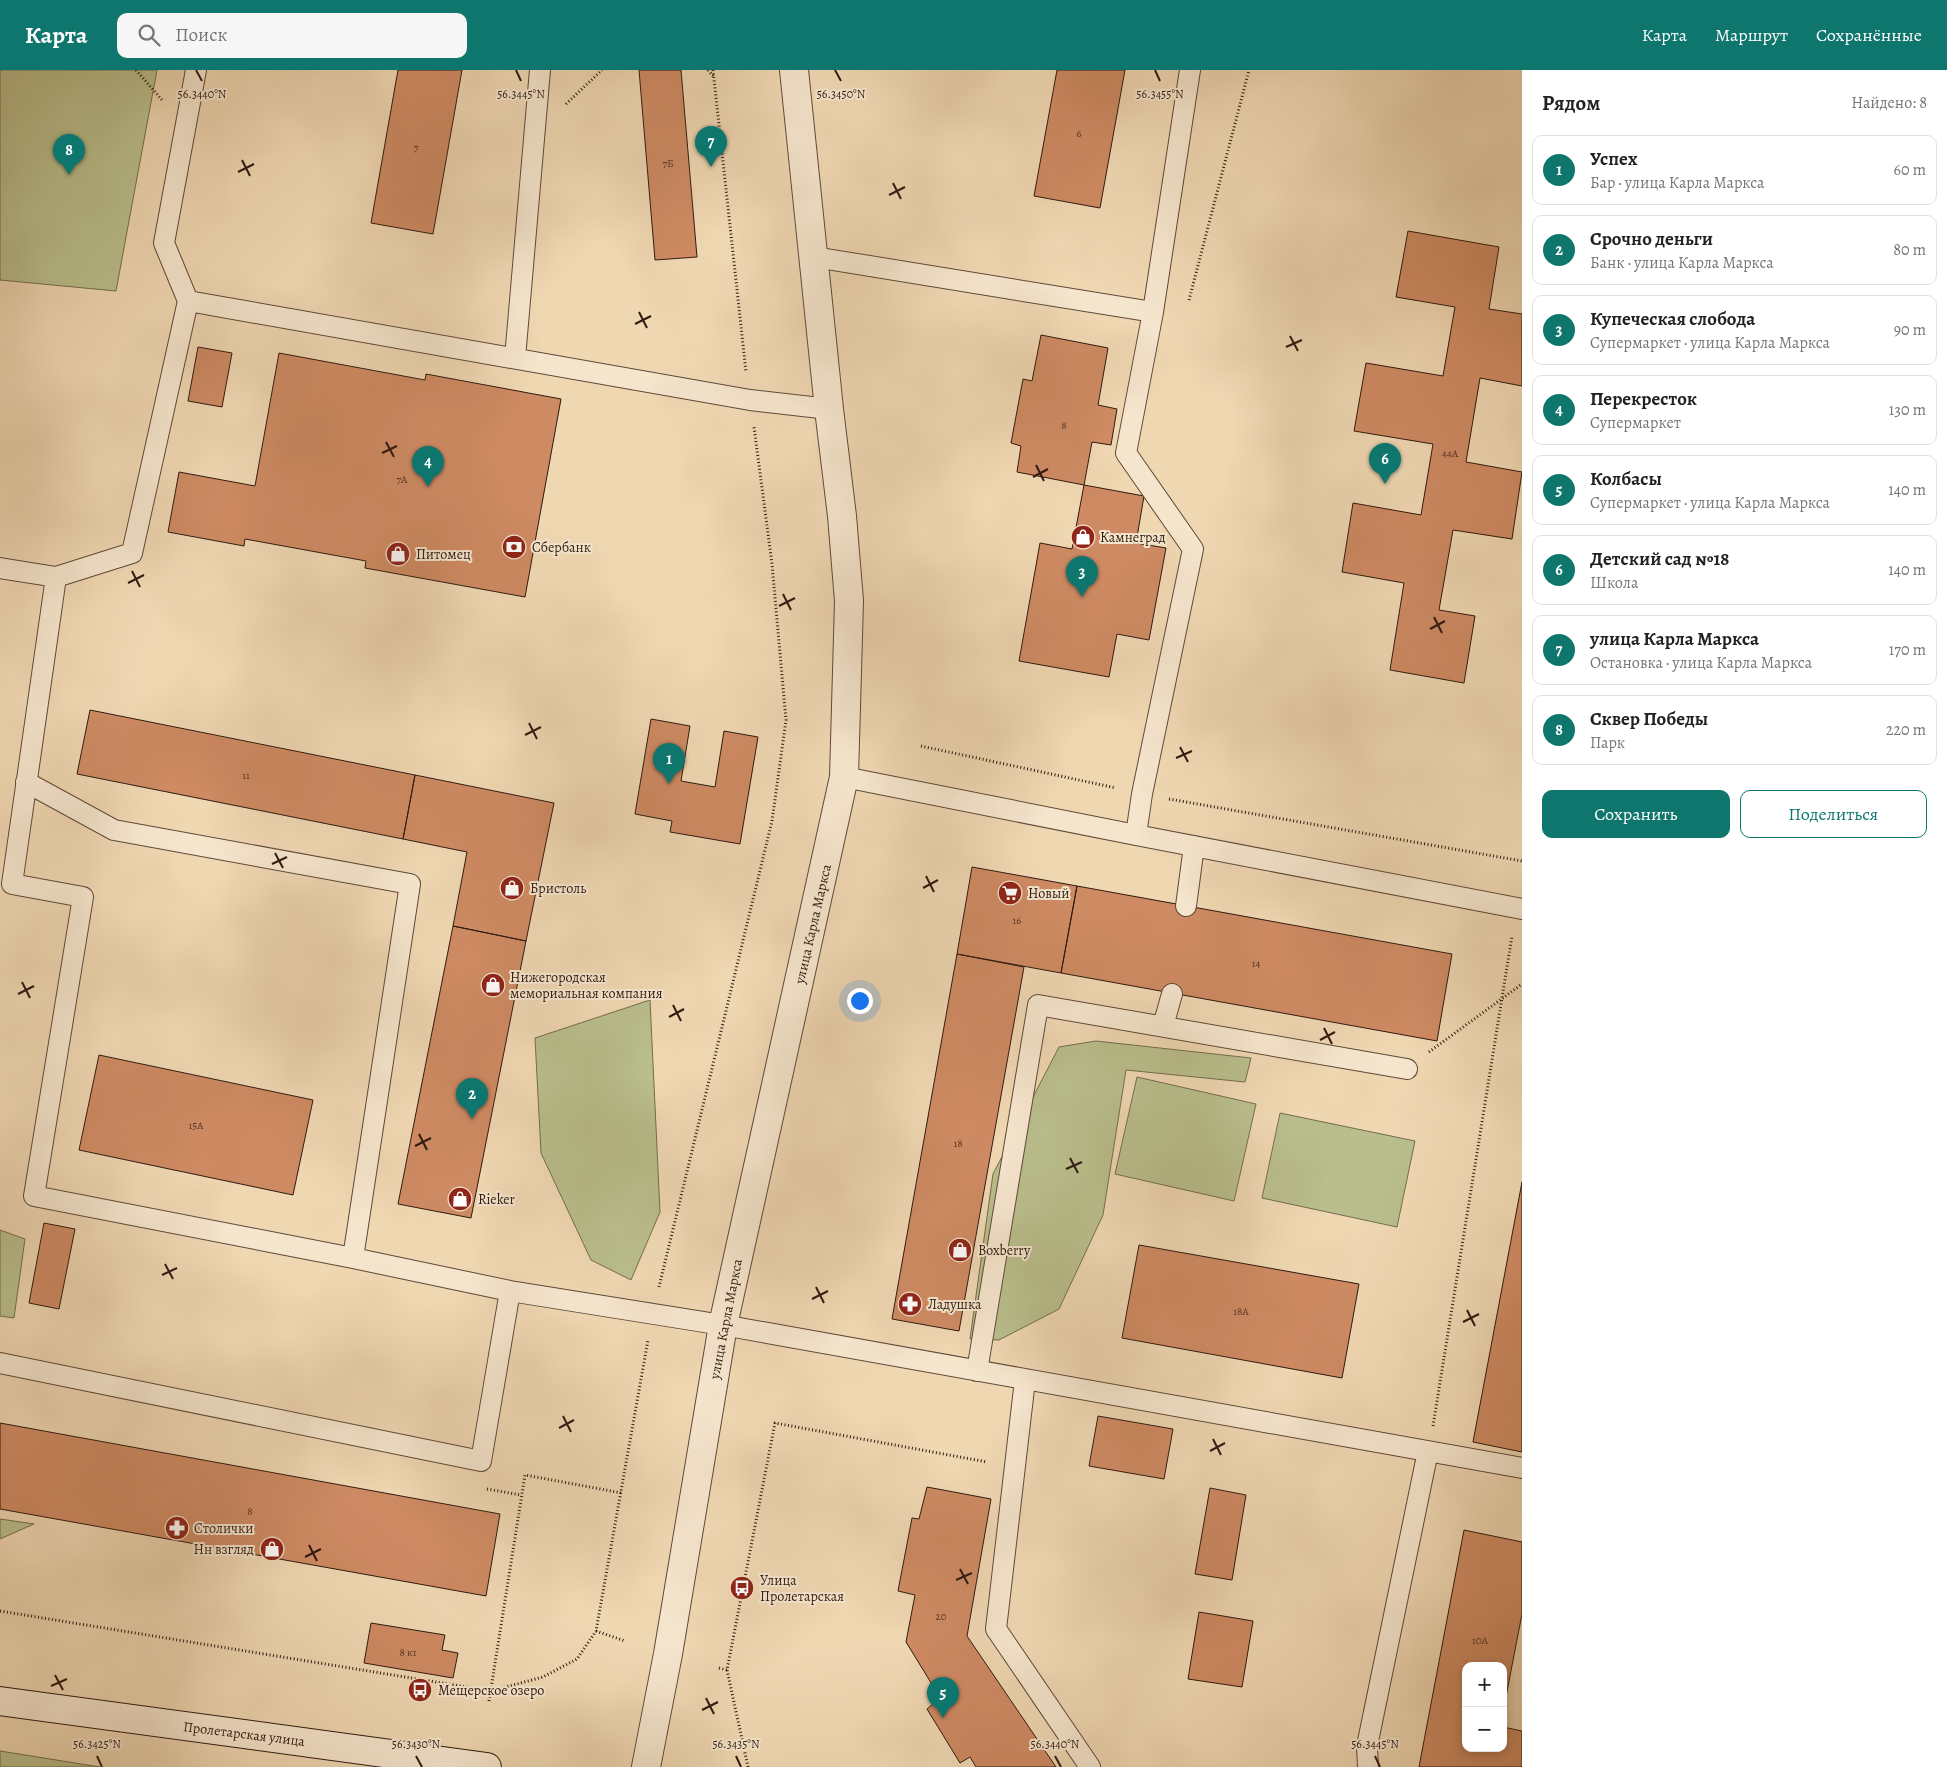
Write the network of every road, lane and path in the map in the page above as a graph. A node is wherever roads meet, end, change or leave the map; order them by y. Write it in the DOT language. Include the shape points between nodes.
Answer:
graph roads {
  1 [pos="196,70"];
  2 [pos="540,70"];
  3 [pos="602,70"];
  4 [pos="708,70"];
  5 [pos="713,70"];
  6 [pos="794,70"];
  7 [pos="1190,70"];
  8 [pos="1249,70"];
  9 [pos="714,78"];
  10 [pos="534,135"];
  11 [pos="814,258"];
  12 [pos="1189,300"];
  13 [pos="188,302"];
  14 [pos="1153,312"];
  15 [pos="516,358"];
  16 [pos="750,400"];
  17 [pos="829,409"];
  18 [pos="0,568"];
  19 [pos="56,577"];
  20 [pos="922,746"];
  21 [pos="844,777"];
  22 [pos="26,782"];
  23 [pos="1142,794"];
  24 [pos="1136,835"];
  25 [pos="1194,846"];
  26 [pos="1522,861"];
  27 [pos="1186,906"];
  28 [pos="1519,908"];
  29 [pos="1522,984"];
  30 [pos="1172,994"];
  31 [pos="1503,998"];
  32 [pos="1163,1026"];
  33 [pos="1407,1069"];
  34 [pos="353,1258"];
  35 [pos="510,1291"];
  36 [pos="652,1314"];
  37 [pos="723,1325"];
  38 [pos="0,1363"];
  39 [pos="977,1371"];
  40 [pos="1025,1380"];
  41 [pos="1428,1451"];
  42 [pos="1015,1467"];
  43 [pos="1522,1468"];
  44 [pos="622,1493"];
  45 [pos="0,1611"];
  46 [pos="596,1631"];
  47 [pos="625,1641"];
  48 [pos="719,1668"];
  49 [pos="727,1670"];
  50 [pos="491,1691"];
  51 [pos="489,1701"];
  52 [pos="0,1702"];
  53 [pos="487,1767"];
  54 [pos="646,1767"];
  55 [pos="748,1767"];
  56 [pos="1090,1767"];
  57 [pos="1368,1767"];
  1 -- 13 [label="lane" via="164,243"];
  2 -- 10 [label="lane"];
  3 -- 10 [label="path"];
  4 -- 9 [label="path"];
  5 -- 9 [label="path"];
  6 -- 11 [label="street, улица Карла Маркса"];
  7 -- 14 [label="lane"];
  8 -- 12 [label="path"];
  9 -- 16 [label="path"];
  10 -- 15 [label="lane"];
  11 -- 14 [label="lane"];
  11 -- 17 [label="street, улица Карла Маркса"];
  13 -- 15 [label="lane"];
  13 -- 19 [label="lane" via="132,553"];
  14 -- 23 [label="lane" via="1126,453 1193,549"];
  15 -- 16 [label="lane"];
  16 -- 17 [label="lane"];
  16 -- 36 [label="path" via="772,564 786,720 772,821"];
  17 -- 21 [label="street, улица Карла Маркса" via="849,602"];
  18 -- 19 [label="lane"];
  19 -- 22 [label="lane"];
  20 -- 23 [label="path"];
  21 -- 24 [label="lane"];
  21 -- 37 [label="street, улица Карла Маркса"];
  22 -- 34 [label="lane" via="114,830 410,884"];
  22 -- 34 [label="lane" via="12,884 84,897 34,1196"];
  23 -- 24 [label="lane"];
  23 -- 26 [label="path"];
  24 -- 25 [label="lane"];
  25 -- 27 [label="lane"];
  25 -- 28 [label="lane"];
  28 -- 31 [label="path"];
  29 -- 31 [label="path"];
  30 -- 32 [label="lane"];
  31 -- 33 [label="path"];
  31 -- 41 [label="path"];
  32 -- 33 [label="lane"];
  32 -- 39 [label="lane" via="1038,1005"];
  34 -- 35 [label="lane"];
  35 -- 36 [label="lane"];
  35 -- 38 [label="lane" via="482,1461"];
  36 -- 37 [label="lane"];
  36 -- 44 [label="path"];
  37 -- 39 [label="lane"];
  37 -- 54 [label="street, улица Карла Маркса"];
  39 -- 40 [label="lane"];
  40 -- 41 [label="lane"];
  40 -- 42 [label="lane"];
  41 -- 43 [label="lane"];
  41 -- 57 [label="lane" via="1367,1746"];
  42 -- 49 [label="path" via="775,1423"];
  42 -- 56 [label="lane" via="996,1629"];
  44 -- 46 [label="path"];
  44 -- 50 [label="path" via="525,1475"];
  45 -- 50 [label="path"];
  46 -- 47 [label="path"];
  46 -- 50 [label="path" via="576,1659 542,1676"];
  48 -- 49 [label="path"];
  49 -- 55 [label="path"];
  50 -- 51 [label="path"];
  52 -- 53 [label="street, Пролетарская улица"];
}
